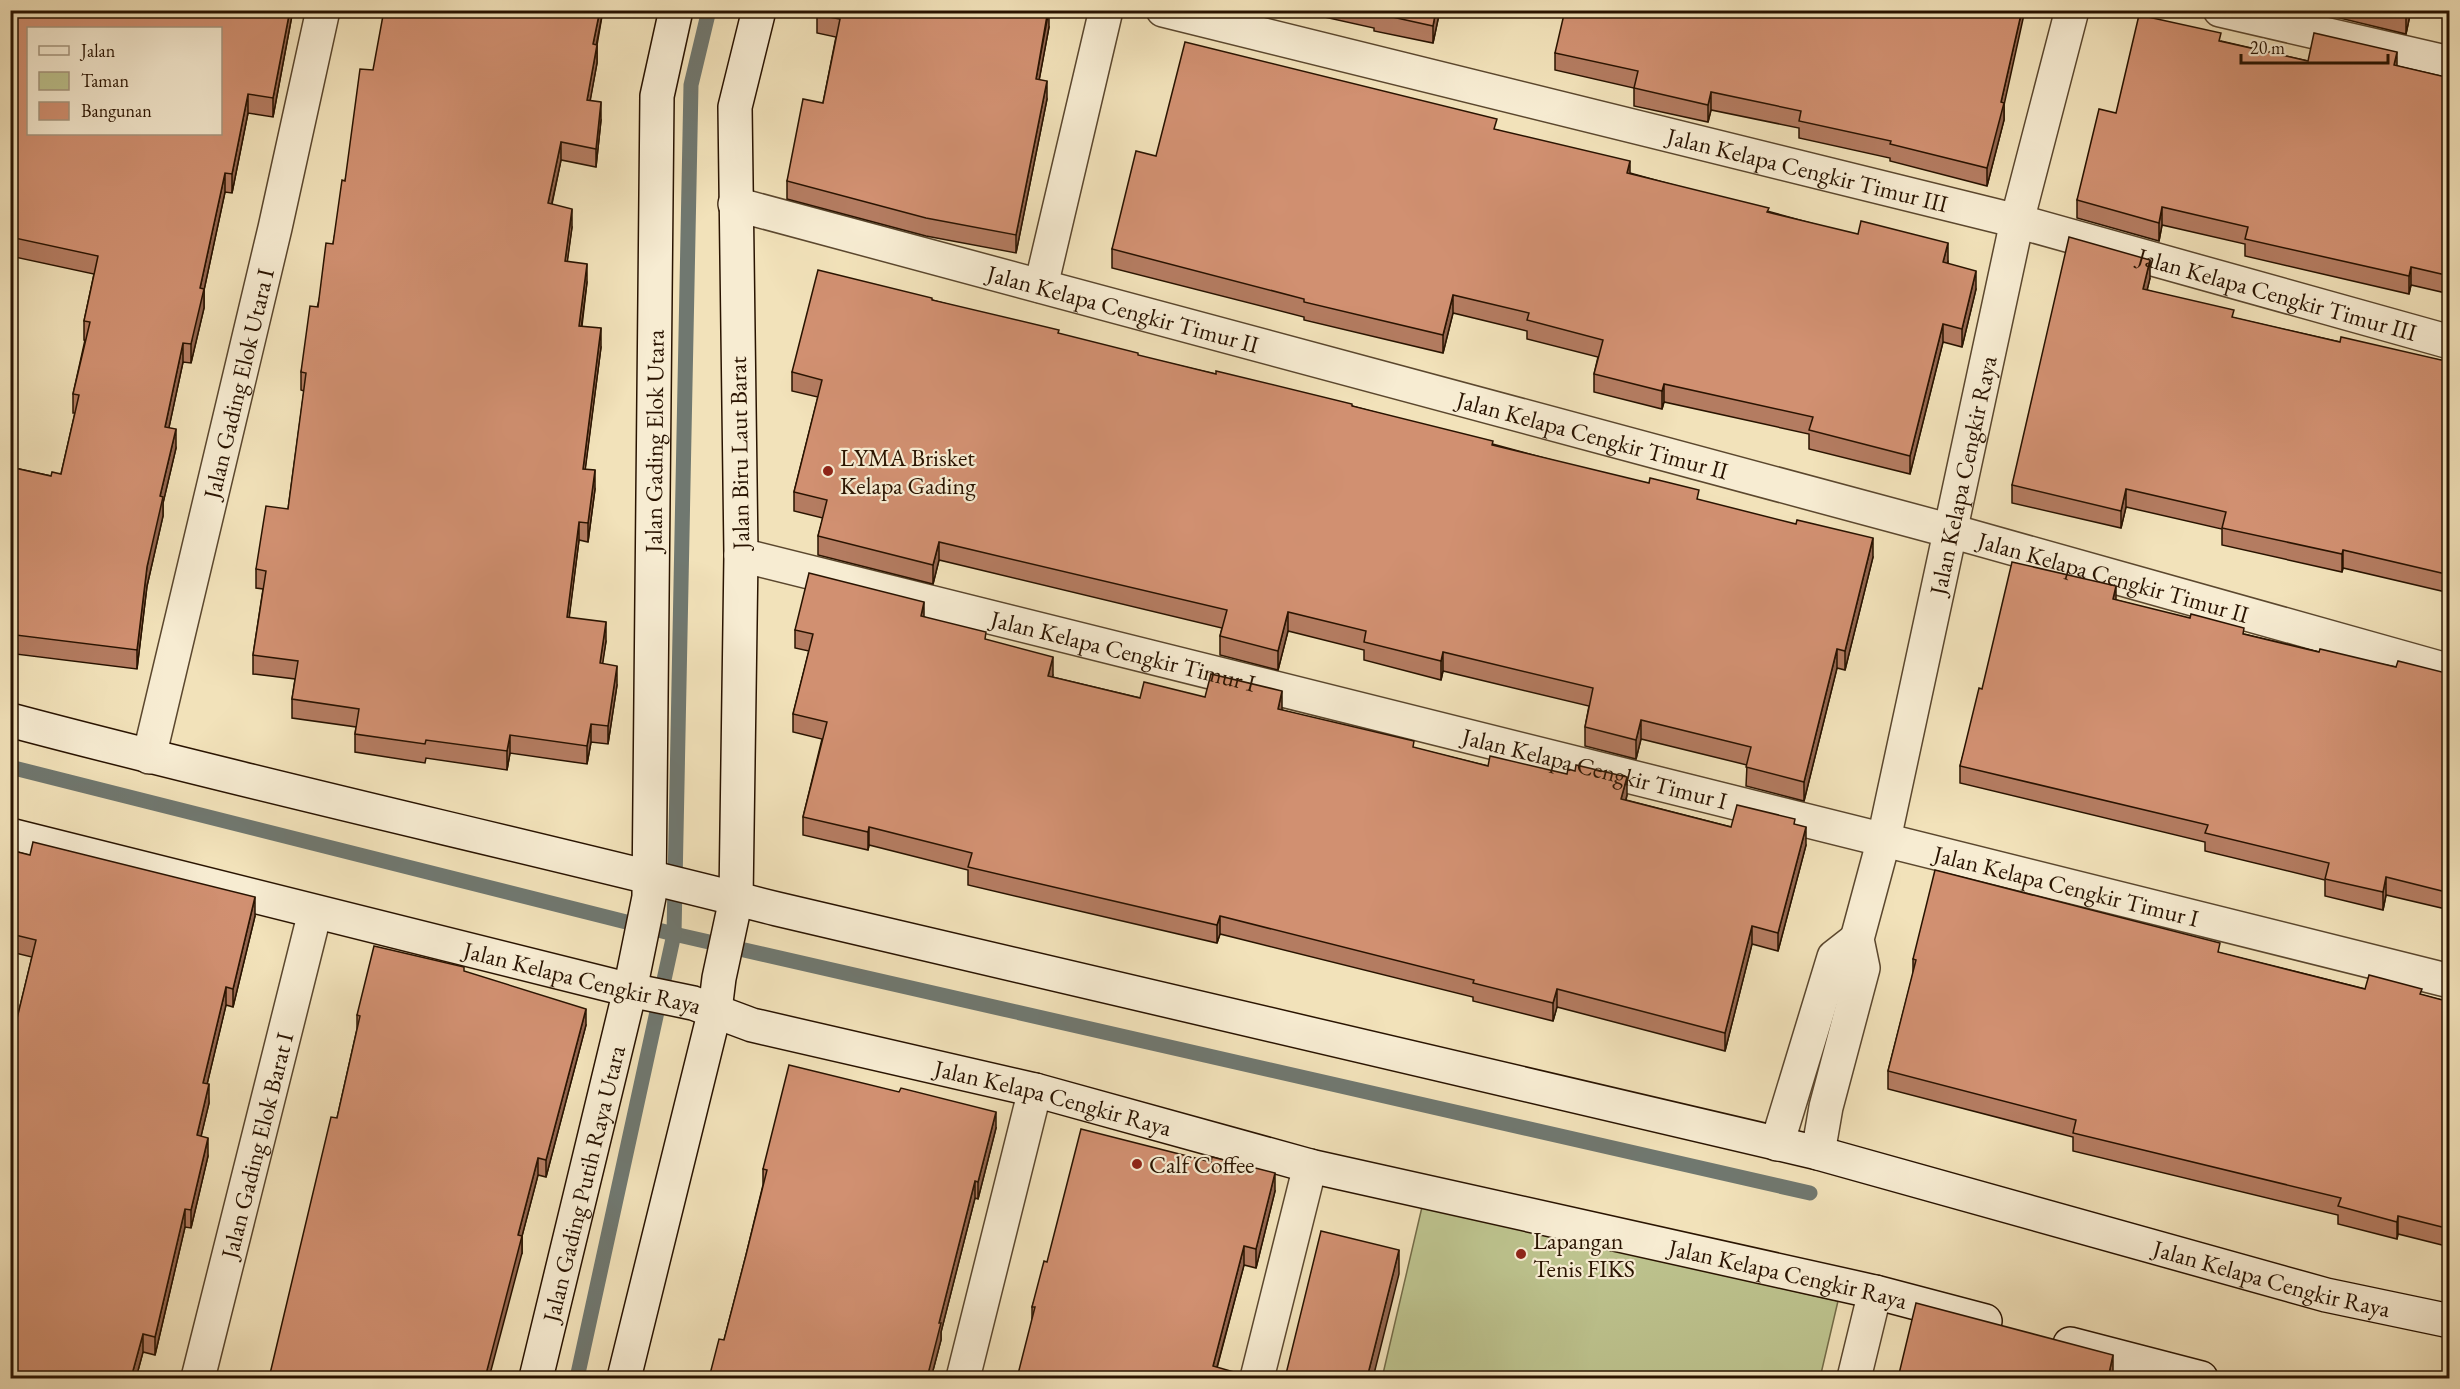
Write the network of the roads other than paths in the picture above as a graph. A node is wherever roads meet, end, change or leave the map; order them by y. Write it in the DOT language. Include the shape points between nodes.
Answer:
graph roads {
  1 [pos="323,10"];
  2 [pos="676,10"];
  3 [pos="759,10"];
  4 [pos="1106,10"];
  5 [pos="1163,10"];
  6 [pos="2072,10"];
  7 [pos="2220,10"];
  8 [pos="2450,63"];
  9 [pos="735,204"];
  10 [pos="2017,221"];
  11 [pos="1041,286"];
  12 [pos="2450,342"];
  13 [pos="1951,531"];
  14 [pos="741,555"];
  15 [pos="2450,672"];
  16 [pos="10,720"];
  17 [pos="148,757"];
  18 [pos="10,835"];
  19 [pos="1884,839"];
  20 [pos="652,883"];
  21 [pos="731,901"];
  22 [pos="315,912"];
  23 [pos="1857,939"];
  24 [pos="637,957"];
  25 [pos="2450,981"];
  26 [pos="633,990"];
  27 [pos="704,1007"];
  28 [pos="1035,1090"];
  29 [pos="1777,1144"];
  30 [pos="1818,1153"];
  31 [pos="1310,1166"];
  32 [pos="1875,1292"];
  33 [pos="2450,1321"];
  34 [pos="2010,1328"];
  35 [pos="2043,1337"];
  36 [pos="2153,1373"];
  37 [pos="198,1378"];
  38 [pos="536,1378"];
  39 [pos="624,1378"];
  40 [pos="963,1378"];
  41 [pos="1257,1378"];
  42 [pos="1854,1378"];
  43 [pos="2201,1378"];
  1 -- 17 [label="street, Jalan Gading Elok Utara I"];
  2 -- 20 [label="street, Jalan Gading Elok Utara" via="657,96"];
  3 -- 9 [label="street, Jalan Biru Laut Barat" via="735,107"];
  4 -- 11 [label="street"];
  5 -- 10 [label="street, Jalan Kelapa Cengkir Timur III"];
  6 -- 10 [label="street, Jalan Kelapa Cengkir Raya"];
  7 -- 8 [label="street"];
  9 -- 11 [label="street, Jalan Kelapa Cengkir Timur II"];
  9 -- 14 [label="street, Jalan Biru Laut Barat"];
  10 -- 12 [label="street, Jalan Kelapa Cengkir Timur III"];
  10 -- 13 [label="street, Jalan Kelapa Cengkir Raya"];
  11 -- 13 [label="street, Jalan Kelapa Cengkir Timur II"];
  13 -- 15 [label="street, Jalan Kelapa Cengkir Timur II"];
  13 -- 19 [label="street, Jalan Kelapa Cengkir Raya"];
  14 -- 19 [label="street, Jalan Kelapa Cengkir Timur I"];
  14 -- 21 [label="street, Jalan Biru Laut Barat"];
  16 -- 17 [label="street, Jalan Kelapa Cengkir Raya"];
  17 -- 20 [label="street, Jalan Kelapa Cengkir Raya"];
  18 -- 22 [label="street, Jalan Kelapa Cengkir Raya"];
  19 -- 23 [label="street, Jalan Kelapa Cengkir Raya"];
  19 -- 25 [label="street, Jalan Kelapa Cengkir Timur I"];
  20 -- 21 [label="street, Jalan Kelapa Cengkir Raya"];
  20 -- 24 [label="street, Jalan Gading Elok Utara"];
  21 -- 27 [label="street, Jalan Biru Laut Barat" via="719,978"];
  21 -- 29 [label="street, Jalan Kelapa Cengkir Raya"];
  22 -- 26 [label="street, Jalan Kelapa Cengkir Raya"];
  22 -- 37 [label="street, Jalan Gading Elok Barat I"];
  23 -- 29 [label="street" via="1834,957"];
  23 -- 30 [label="street, Jalan Kelapa Cengkir Raya" via="1863,968 1826,1107"];
  24 -- 26 [label="street, Jalan Gading Putih Raya Utara"];
  26 -- 27 [label="street, Jalan Kelapa Cengkir Raya"];
  26 -- 38 [label="street, Jalan Gading Putih Raya Utara"];
  27 -- 28 [label="street, Jalan Kelapa Cengkir Raya" via="752,1025"];
  27 -- 39 [label="street"];
  28 -- 31 [label="street, Jalan Kelapa Cengkir Raya"];
  28 -- 40 [label="street"];
  29 -- 30 [label="street, Jalan Kelapa Cengkir Raya"];
  30 -- 33 [label="street, Jalan Kelapa Cengkir Raya" via="2326,1295"];
  31 -- 32 [label="street, Jalan Kelapa Cengkir Raya"];
  31 -- 41 [label="street"];
  32 -- 34 [label="street, Jalan Kelapa Cengkir Raya"];
  32 -- 42 [label="street"];
  35 -- 36 [label="street"];
  36 -- 43 [label="street"];
}
